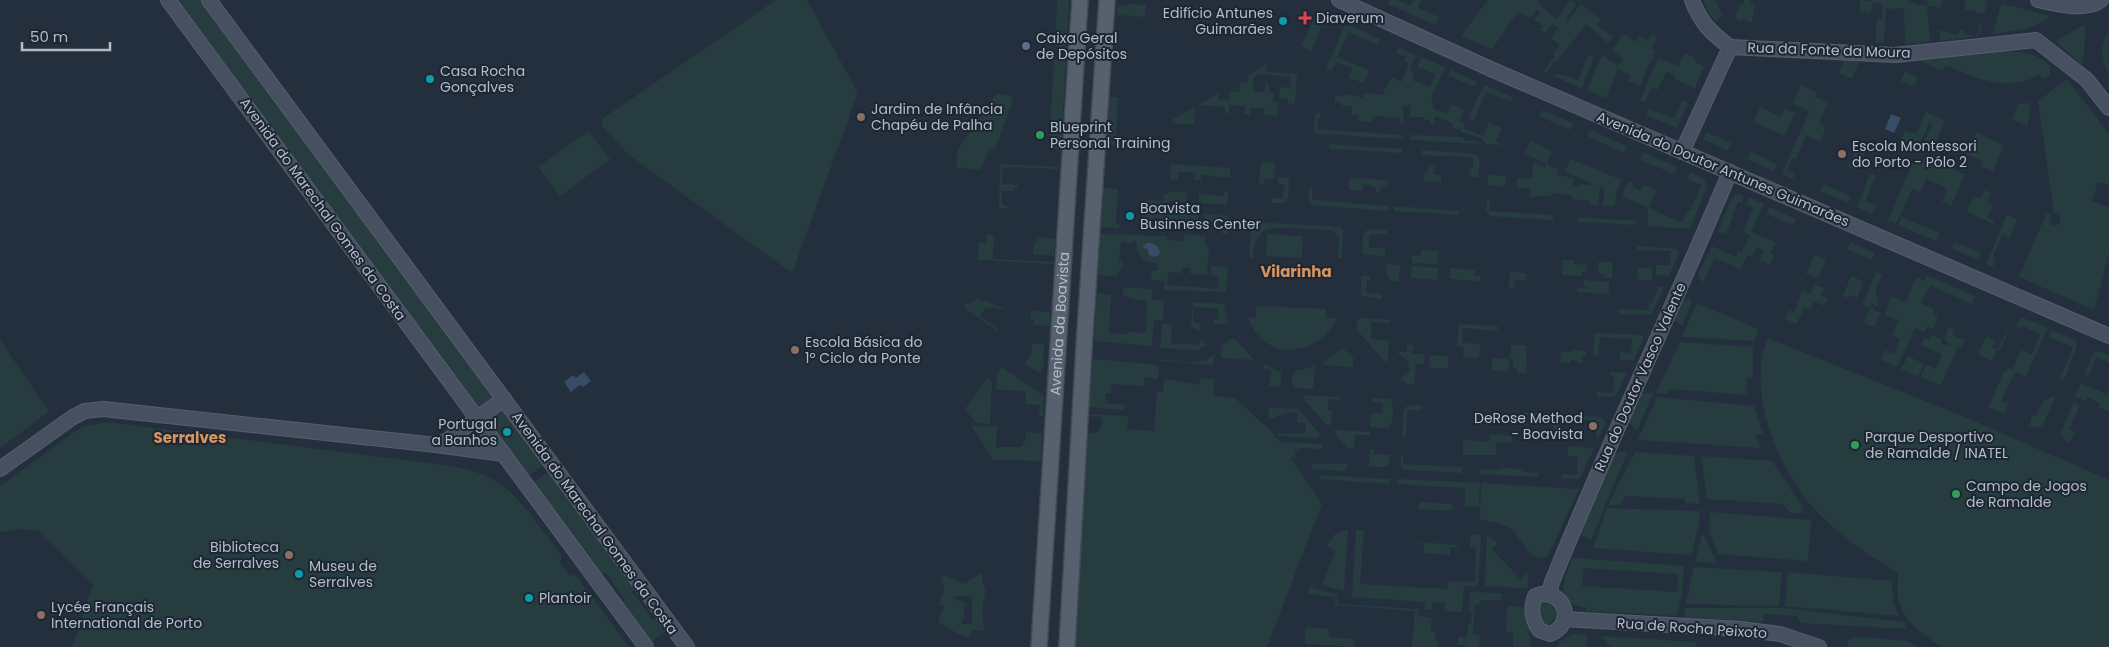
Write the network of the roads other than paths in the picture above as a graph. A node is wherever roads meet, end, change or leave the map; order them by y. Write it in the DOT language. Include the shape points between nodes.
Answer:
graph roads {
  1 [pos="168,0"];
  2 [pos="209,0"];
  3 [pos="1080,0"];
  4 [pos="1106,0"];
  5 [pos="1339,0"];
  6 [pos="1692,0"];
  7 [pos="2038,0"];
  8 [pos="2097,3"];
  9 [pos="1730,47"];
  10 [pos="2109,108"];
  11 [pos="1682,152"];
  12 [pos="1730,172"];
  13 [pos="2109,336"];
  14 [pos="504,399"];
  15 [pos="478,418"];
  16 [pos="436,445"];
  17 [pos="504,454"];
  18 [pos="0,469"];
  19 [pos="1550,588"];
  20 [pos="1564,620"];
  21 [pos="646,647"];
  22 [pos="687,647"];
  23 [pos="1039,647"];
  24 [pos="1068,647"];
  25 [pos="1819,647"];
  1 -- 15 [label="main road, Avenida do Marechal Gomes da Costa"];
  2 -- 14 [label="main road, Avenida do Marechal Gomes da Costa"];
  3 -- 23 [label="main road, Avenida da Boavista"];
  4 -- 24 [label="main road, Avenida da Boavista"];
  5 -- 11 [label="main road, Avenida do Doutor Antunes Guimarães"];
  6 -- 9 [label="main road" via="1709,31"];
  7 -- 8 [label="main road" via="2055,4"];
  9 -- 10 [label="main road, Rua da Fonte da Moura" via="1895,55 2036,40 2086,80"];
  9 -- 11 [label="main road"];
  11 -- 12 [label="main road, Avenida do Doutor Antunes Guimarães"];
  12 -- 13 [label="main road, Avenida do Doutor Antunes Guimarães"];
  12 -- 19 [label="main road, Rua do Doutor Vasco Valente" via="1608,445"];
  14 -- 15 [label="main road, Avenida do Marechal Gomes da Costa"];
  14 -- 22 [label="main road, Avenida do Marechal Gomes da Costa"];
  15 -- 16 [label="main road"];
  15 -- 17 [label="main road, Avenida do Marechal Gomes da Costa"];
  16 -- 17 [label="main road"];
  16 -- 18 [label="main road" via="103,409 85,411 73,417"];
  17 -- 21 [label="main road, Avenida do Marechal Gomes da Costa"];
  19 -- 20 [label="main road" via="1564,607"];
  19 -- 20 [label="main road" via="1535,596 1532,604 1535,625 1550,634"];
  20 -- 25 [label="main road, Rua de Rocha Peixoto" via="1749,630 1780,634"];
}
